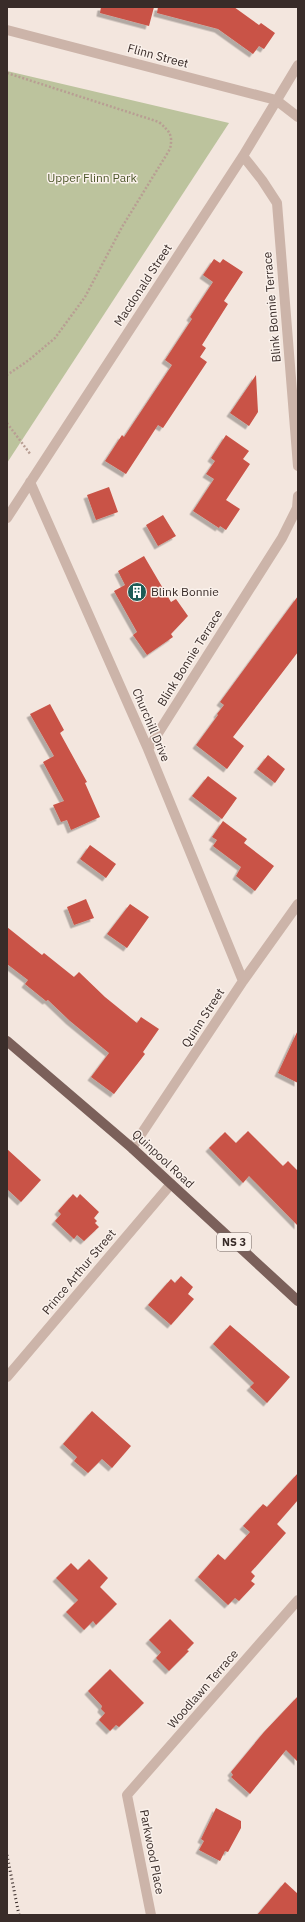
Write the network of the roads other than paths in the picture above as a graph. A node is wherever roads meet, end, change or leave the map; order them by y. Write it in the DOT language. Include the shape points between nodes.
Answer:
graph roads {
  1 [pos="7,30"];
  2 [pos="298,65"];
  3 [pos="276,100"];
  4 [pos="298,117"];
  5 [pos="243,156"];
  6 [pos="298,466"];
  7 [pos="30,482"];
  8 [pos="298,496"];
  9 [pos="7,518"];
  10 [pos="148,749"];
  11 [pos="298,904"];
  12 [pos="243,981"];
  13 [pos="7,1041"];
  14 [pos="132,1148"];
  15 [pos="171,1184"];
  16 [pos="298,1300"];
  17 [pos="7,1377"];
  18 [pos="298,1600"];
  19 [pos="127,1795"];
  20 [pos="151,1915"];
  1 -- 3 [label="street, Flinn Street"];
  2 -- 3 [label="street, Macdonald Street"];
  3 -- 4 [label="street, Flinn Street"];
  3 -- 5 [label="street, Macdonald Street"];
  5 -- 6 [label="street, Blink Bonnie Terrace" via="277,203"];
  5 -- 7 [label="street, Macdonald Street"];
  7 -- 9 [label="street, Macdonald Street"];
  7 -- 10 [label="street, Churchill Drive"];
  8 -- 10 [label="street, Blink Bonnie Terrace" via="297,508 282,538"];
  10 -- 12 [label="street, Churchill Drive"];
  11 -- 12 [label="street, Quinn Street"];
  12 -- 14 [label="street, Quinn Street"];
  13 -- 14 [label="main road, Quinpool Road / NS 3"];
  14 -- 15 [label="main road, Quinpool Road / NS 3"];
  15 -- 16 [label="main road, Quinpool Road / NS 3"];
  15 -- 17 [label="street, Prince Arthur Street"];
  18 -- 19 [label="street, Woodlawn Terrace"];
  19 -- 20 [label="street, Parkwood Place"];
}
